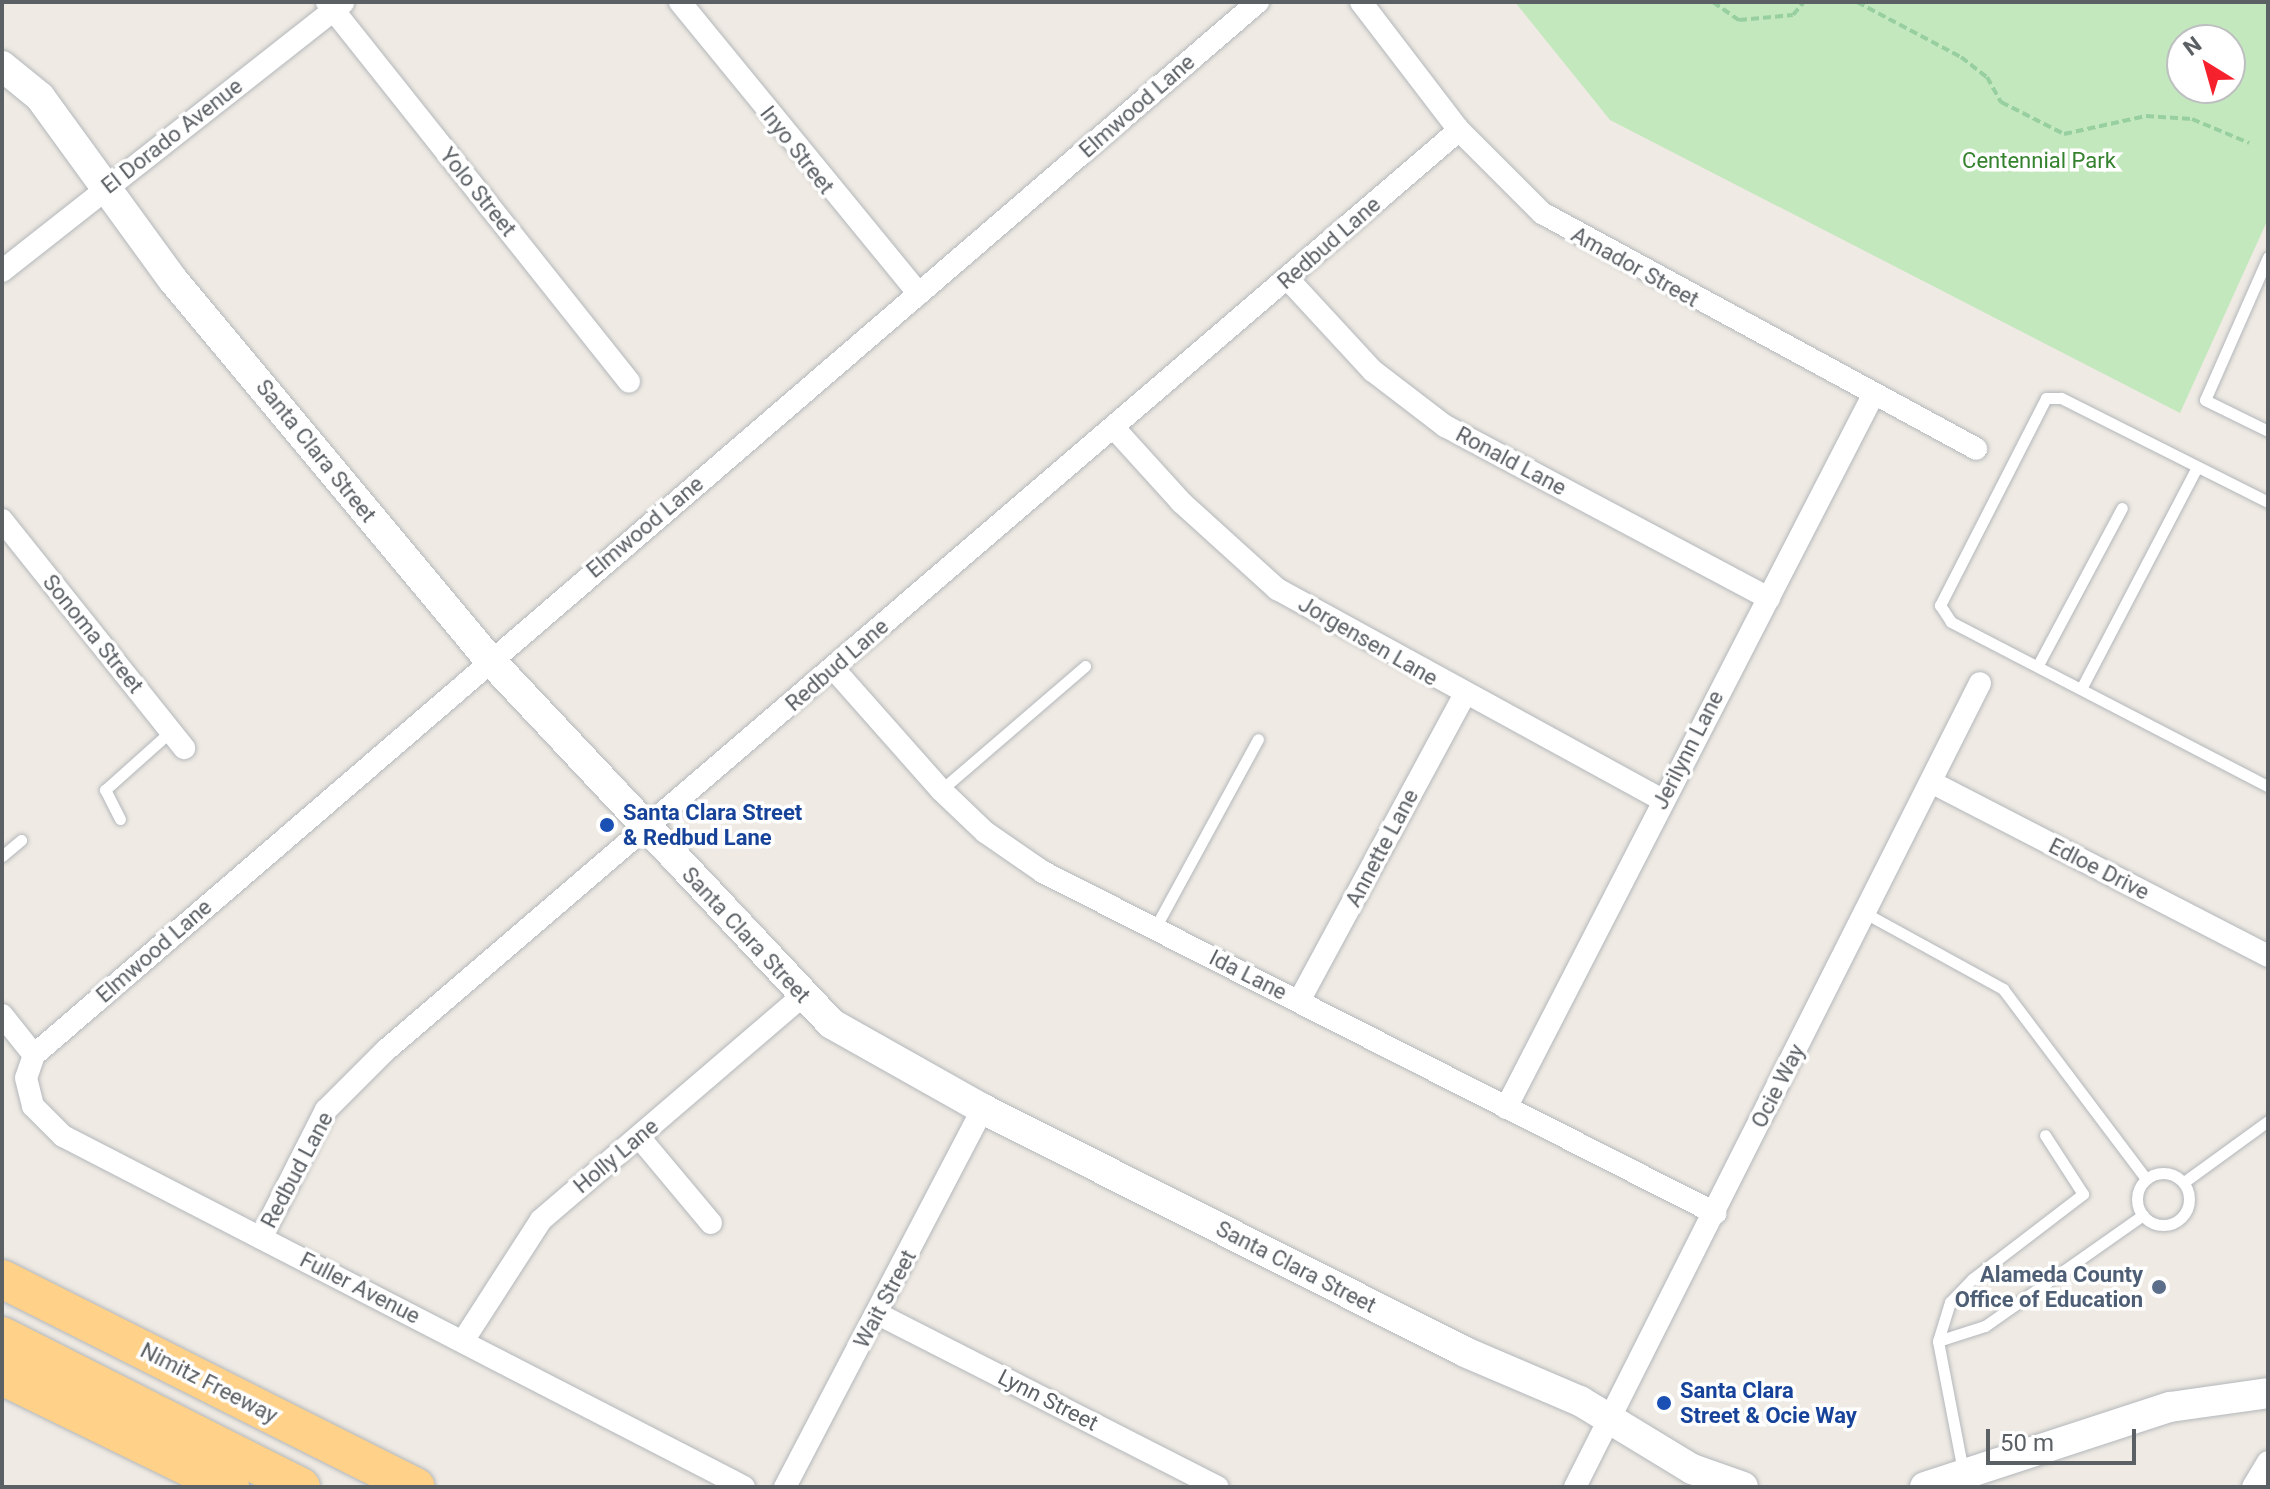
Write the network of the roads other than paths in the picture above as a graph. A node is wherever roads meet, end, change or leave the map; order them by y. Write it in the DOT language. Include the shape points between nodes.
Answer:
graph roads {
  1 [pos="680,2"];
  2 [pos="1258,2"];
  3 [pos="1361,2"];
  4 [pos="335,5"];
  5 [pos="2,66"];
  6 [pos="1459,130"];
  7 [pos="107,187"];
  8 [pos="2268,257"];
  9 [pos="2,271"];
  10 [pos="1288,279"];
  11 [pos="919,294"];
  12 [pos="629,381"];
  13 [pos="1873,395"];
  14 [pos="1114,428"];
  15 [pos="2268,431"];
  16 [pos="1976,449"];
  17 [pos="2197,467"];
  18 [pos="2268,502"];
  19 [pos="2122,508"];
  20 [pos="2,520"];
  21 [pos="1769,598"];
  22 [pos="490,660"];
  23 [pos="2038,665"];
  24 [pos="1085,666"];
  25 [pos="833,668"];
  26 [pos="1980,683"];
  27 [pos="2082,687"];
  28 [pos="1464,696"];
  29 [pos="177,739"];
  30 [pos="1258,739"];
  31 [pos="1931,782"];
  32 [pos="2268,786"];
  33 [pos="941,790"];
  34 [pos="1662,800"];
  35 [pos="120,819"];
  36 [pos="646,828"];
  37 [pos="21,840"];
  38 [pos="2,856"];
  39 [pos="1865,913"];
  40 [pos="1155,928"];
  41 [pos="2268,956"];
  42 [pos="801,997"];
  43 [pos="1299,1001"];
  44 [pos="2,1015"];
  45 [pos="34,1055"];
  46 [pos="1506,1108"];
  47 [pos="983,1109"];
  48 [pos="2268,1121"];
  49 [pos="2045,1135"];
  50 [pos="639,1137"];
  51 [pos="2146,1179"];
  52 [pos="2184,1182"];
  53 [pos="1715,1213"];
  54 [pos="2143,1215"];
  55 [pos="711,1223"];
  56 [pos="261,1238"];
  57 [pos="2,1279"];
  58 [pos="878,1314"];
  59 [pos="2,1336"];
  60 [pos="463,1341"];
  61 [pos="1938,1341"];
  62 [pos="2,1376"];
  63 [pos="2268,1393"];
  64 [pos="1607,1420"];
  65 [pos="2268,1462"];
  66 [pos="1965,1479"];
  67 [pos="230,1487"];
  68 [pos="301,1487"];
  69 [pos="416,1487"];
  70 [pos="744,1487"];
  71 [pos="785,1487"];
  72 [pos="1218,1487"];
  73 [pos="1575,1487"];
  74 [pos="1743,1487"];
  75 [pos="1925,1487"];
  76 [pos="2253,1487"];
  1 -- 11 [label="street, Inyo Street"];
  2 -- 11 [label="street, Elmwood Lane"];
  3 -- 6 [label="street, Amador Street"];
  4 -- 7 [label="street, El Dorado Avenue"];
  4 -- 12 [label="street, Yolo Street"];
  5 -- 7 [label="main road, Santa Clara Street" via="40,97"];
  6 -- 10 [label="street, Redbud Lane"];
  6 -- 13 [label="street, Amador Street" via="1542,213 1584,241"];
  7 -- 9 [label="street, El Dorado Avenue"];
  7 -- 22 [label="main road, Santa Clara Street" via="173,280"];
  8 -- 15 [label="lane" via="2205,400"];
  10 -- 14 [label="street, Redbud Lane"];
  10 -- 21 [label="street, Ronald Lane" via="1373,371 1445,426"];
  11 -- 22 [label="street, Elmwood Lane"];
  13 -- 16 [label="street, Amador Street"];
  13 -- 21 [label="street, Jerilynn Lane"];
  14 -- 25 [label="street, Redbud Lane"];
  14 -- 28 [label="street, Jorgensen Lane" via="1181,502 1277,589"];
  17 -- 18 [label="lane"];
  17 -- 23 [label="lane" via="2061,398 2046,398 1940,605 1951,622"];
  17 -- 27 [label="lane"];
  19 -- 23 [label="lane"];
  20 -- 29 [label="street, Sonoma Street"];
  21 -- 34 [label="street, Jerilynn Lane"];
  22 -- 36 [label="main road, Santa Clara Street"];
  22 -- 45 [label="street, Elmwood Lane"];
  23 -- 27 [label="lane"];
  24 -- 33 [label="lane"];
  25 -- 33 [label="street, Ida Lane"];
  25 -- 36 [label="street, Redbud Lane"];
  26 -- 31 [label="street, Ocie Way"];
  27 -- 32 [label="lane"];
  28 -- 34 [label="street, Jorgensen Lane"];
  28 -- 43 [label="street, Annette Lane"];
  29 -- 35 [label="lane" via="105,790"];
  30 -- 40 [label="lane"];
  31 -- 39 [label="street, Ocie Way"];
  31 -- 41 [label="street, Edloe Drive"];
  33 -- 40 [label="street, Ida Lane" via="985,832 1043,872"];
  34 -- 46 [label="street, Jerilynn Lane"];
  36 -- 42 [label="main road, Santa Clara Street"];
  36 -- 56 [label="street, Redbud Lane" via="385,1051 326,1110"];
  37 -- 38 [label="lane"];
  39 -- 51 [label="lane" via="2003,989"];
  39 -- 53 [label="street, Ocie Way"];
  40 -- 43 [label="street, Ida Lane"];
  42 -- 47 [label="main road, Santa Clara Street" via="869,1050"];
  42 -- 50 [label="street, Holly Lane"];
  43 -- 46 [label="street, Ida Lane"];
  44 -- 45 [label="street"];
  45 -- 56 [label="street, Fuller Avenue" via="26,1078 33,1106 63,1136"];
  46 -- 53 [label="street, Ida Lane"];
  47 -- 58 [label="street, Wait Street"];
  47 -- 64 [label="main road, Santa Clara Street"];
  48 -- 52 [label="lane"];
  49 -- 61 [label="lane" via="2083,1194 1972,1279 1950,1302"];
  50 -- 55 [label="street"];
  50 -- 60 [label="street, Holly Lane" via="518,1246"];
  51 -- 52 [label="lane" via="2166,1172"];
  51 -- 54 [label="lane" via="2137,1196"];
  52 -- 54 [label="lane" via="2189,1204 2175,1222"];
  53 -- 64 [label="street, Ocie Way"];
  54 -- 61 [label="lane" via="1985,1326"];
  56 -- 60 [label="street, Fuller Avenue"];
  57 -- 69 [label="highway, Nimitz Freeway"];
  58 -- 71 [label="street, Wait Street"];
  58 -- 72 [label="street, Lynn Street"];
  59 -- 68 [label="highway"];
  60 -- 70 [label="street, Fuller Avenue"];
  61 -- 66 [label="lane"];
  62 -- 67 [label="highway"];
  63 -- 66 [label="main road" via="2170,1407"];
  64 -- 73 [label="street, Ocie Way"];
  64 -- 74 [label="main road, Santa Clara Street" via="1692,1469"];
  65 -- 76 [label="street"];
  66 -- 75 [label="main road"];
}
